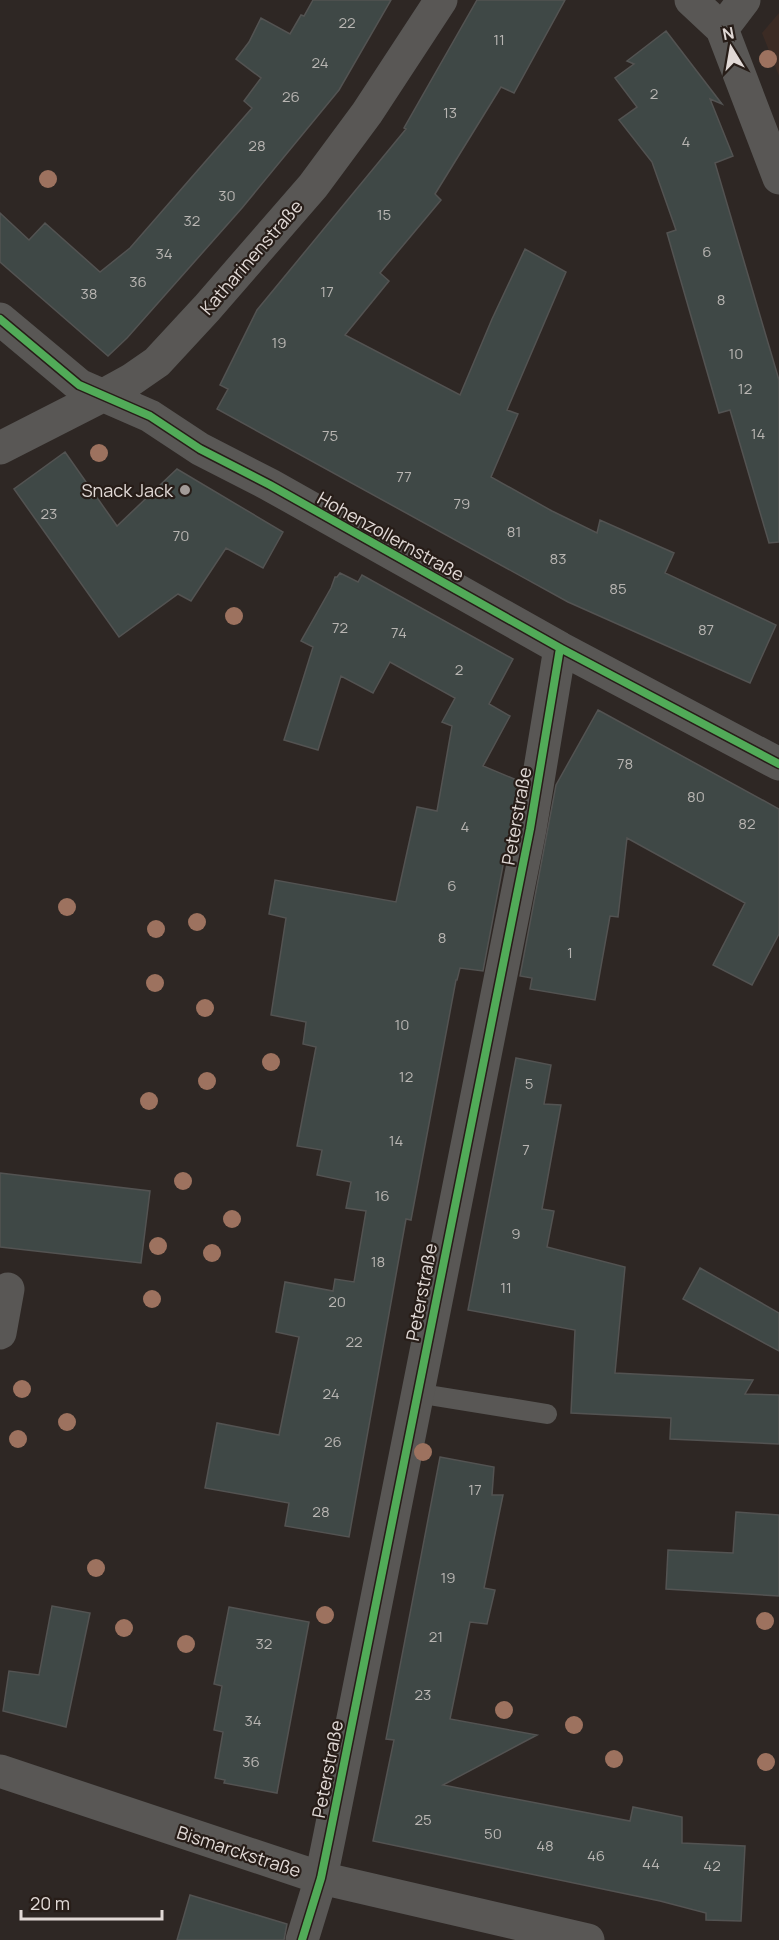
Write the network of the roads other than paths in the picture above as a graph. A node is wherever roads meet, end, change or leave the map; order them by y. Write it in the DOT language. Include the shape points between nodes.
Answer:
graph roads {
  1 [pos="441,0"];
  2 [pos="691,0"];
  3 [pos="744,0"];
  4 [pos="722,29"];
  5 [pos="779,178"];
  6 [pos="0,320"];
  7 [pos="102,396"];
  8 [pos="0,448"];
  9 [pos="560,648"];
  10 [pos="779,764"];
  11 [pos="8,1289"];
  12 [pos="0,1334"];
  13 [pos="416,1394"];
  14 [pos="547,1414"];
  15 [pos="0,1771"];
  16 [pos="321,1878"];
  17 [pos="302,1940"];
  18 [pos="588,1940"];
  1 -- 7 [label="street, Katharinenstraße" via="367,113 313,186 157,362"];
  2 -- 4 [label="street"];
  3 -- 4 [label="street"];
  4 -- 5 [label="street"];
  6 -- 7 [label="street, Hohenzollernstraße" via="79,384"];
  7 -- 8 [label="street, Katharinenstraße"];
  7 -- 9 [label="street, Hohenzollernstraße" via="150,416 200,449"];
  9 -- 10 [label="street, Hohenzollernstraße"];
  9 -- 13 [label="street, Peterstraße" via="530,829"];
  11 -- 12 [label="street"];
  13 -- 14 [label="lane"];
  13 -- 16 [label="street, Peterstraße"];
  15 -- 16 [label="street, Bismarckstraße"];
  16 -- 17 [label="street, Peterstraße"];
  16 -- 18 [label="street, Bismarckstraße"];
}
